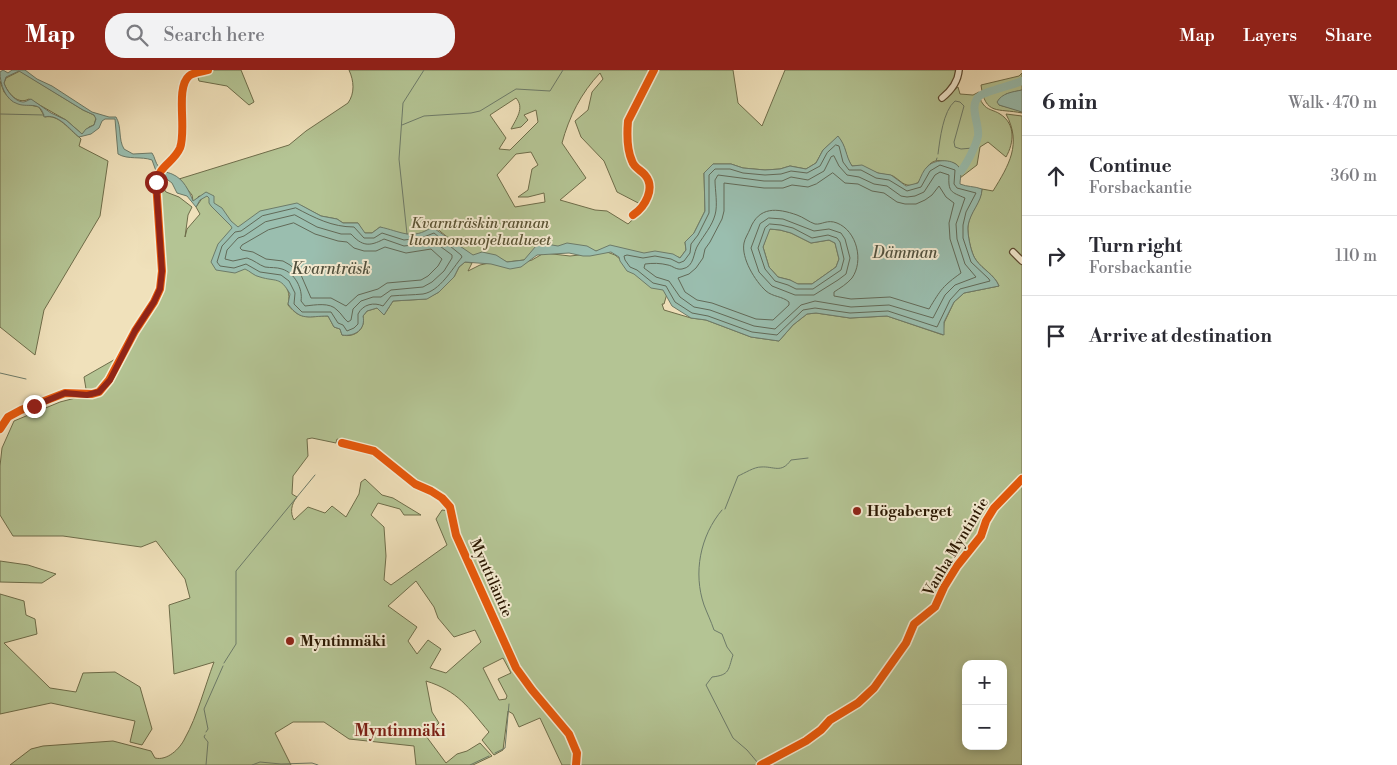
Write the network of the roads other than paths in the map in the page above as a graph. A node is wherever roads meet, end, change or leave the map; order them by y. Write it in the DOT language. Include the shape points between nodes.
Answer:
graph roads {
  1 [pos="208,70"];
  2 [pos="654,70"];
  3 [pos="959,70"];
  4 [pos="942,98"];
  5 [pos="633,215"];
  6 [pos="1013,252"];
  7 [pos="1022,261"];
  8 [pos="0,429"];
  9 [pos="342,443"];
  10 [pos="1022,479"];
  11 [pos="576,765"];
  12 [pos="761,765"];
  1 -- 8 [label="street" via="192,74 184,83 181,144 157,177 160,289 110,380 99,392 65,393 21,410 8,417"];
  2 -- 5 [label="street" via="628,121 632,162 650,180 643,205"];
  3 -- 4 [label="street" via="956,84"];
  6 -- 7 [label="street"];
  9 -- 11 [label="street, Mynttiläntie" via="374,451 450,507 456,535 516,668 569,734 576,753"];
  10 -- 12 [label="street, Vanha Myntintie" via="994,508 981,536 944,587 936,608 914,624 906,644 874,688 806,741"];
}
